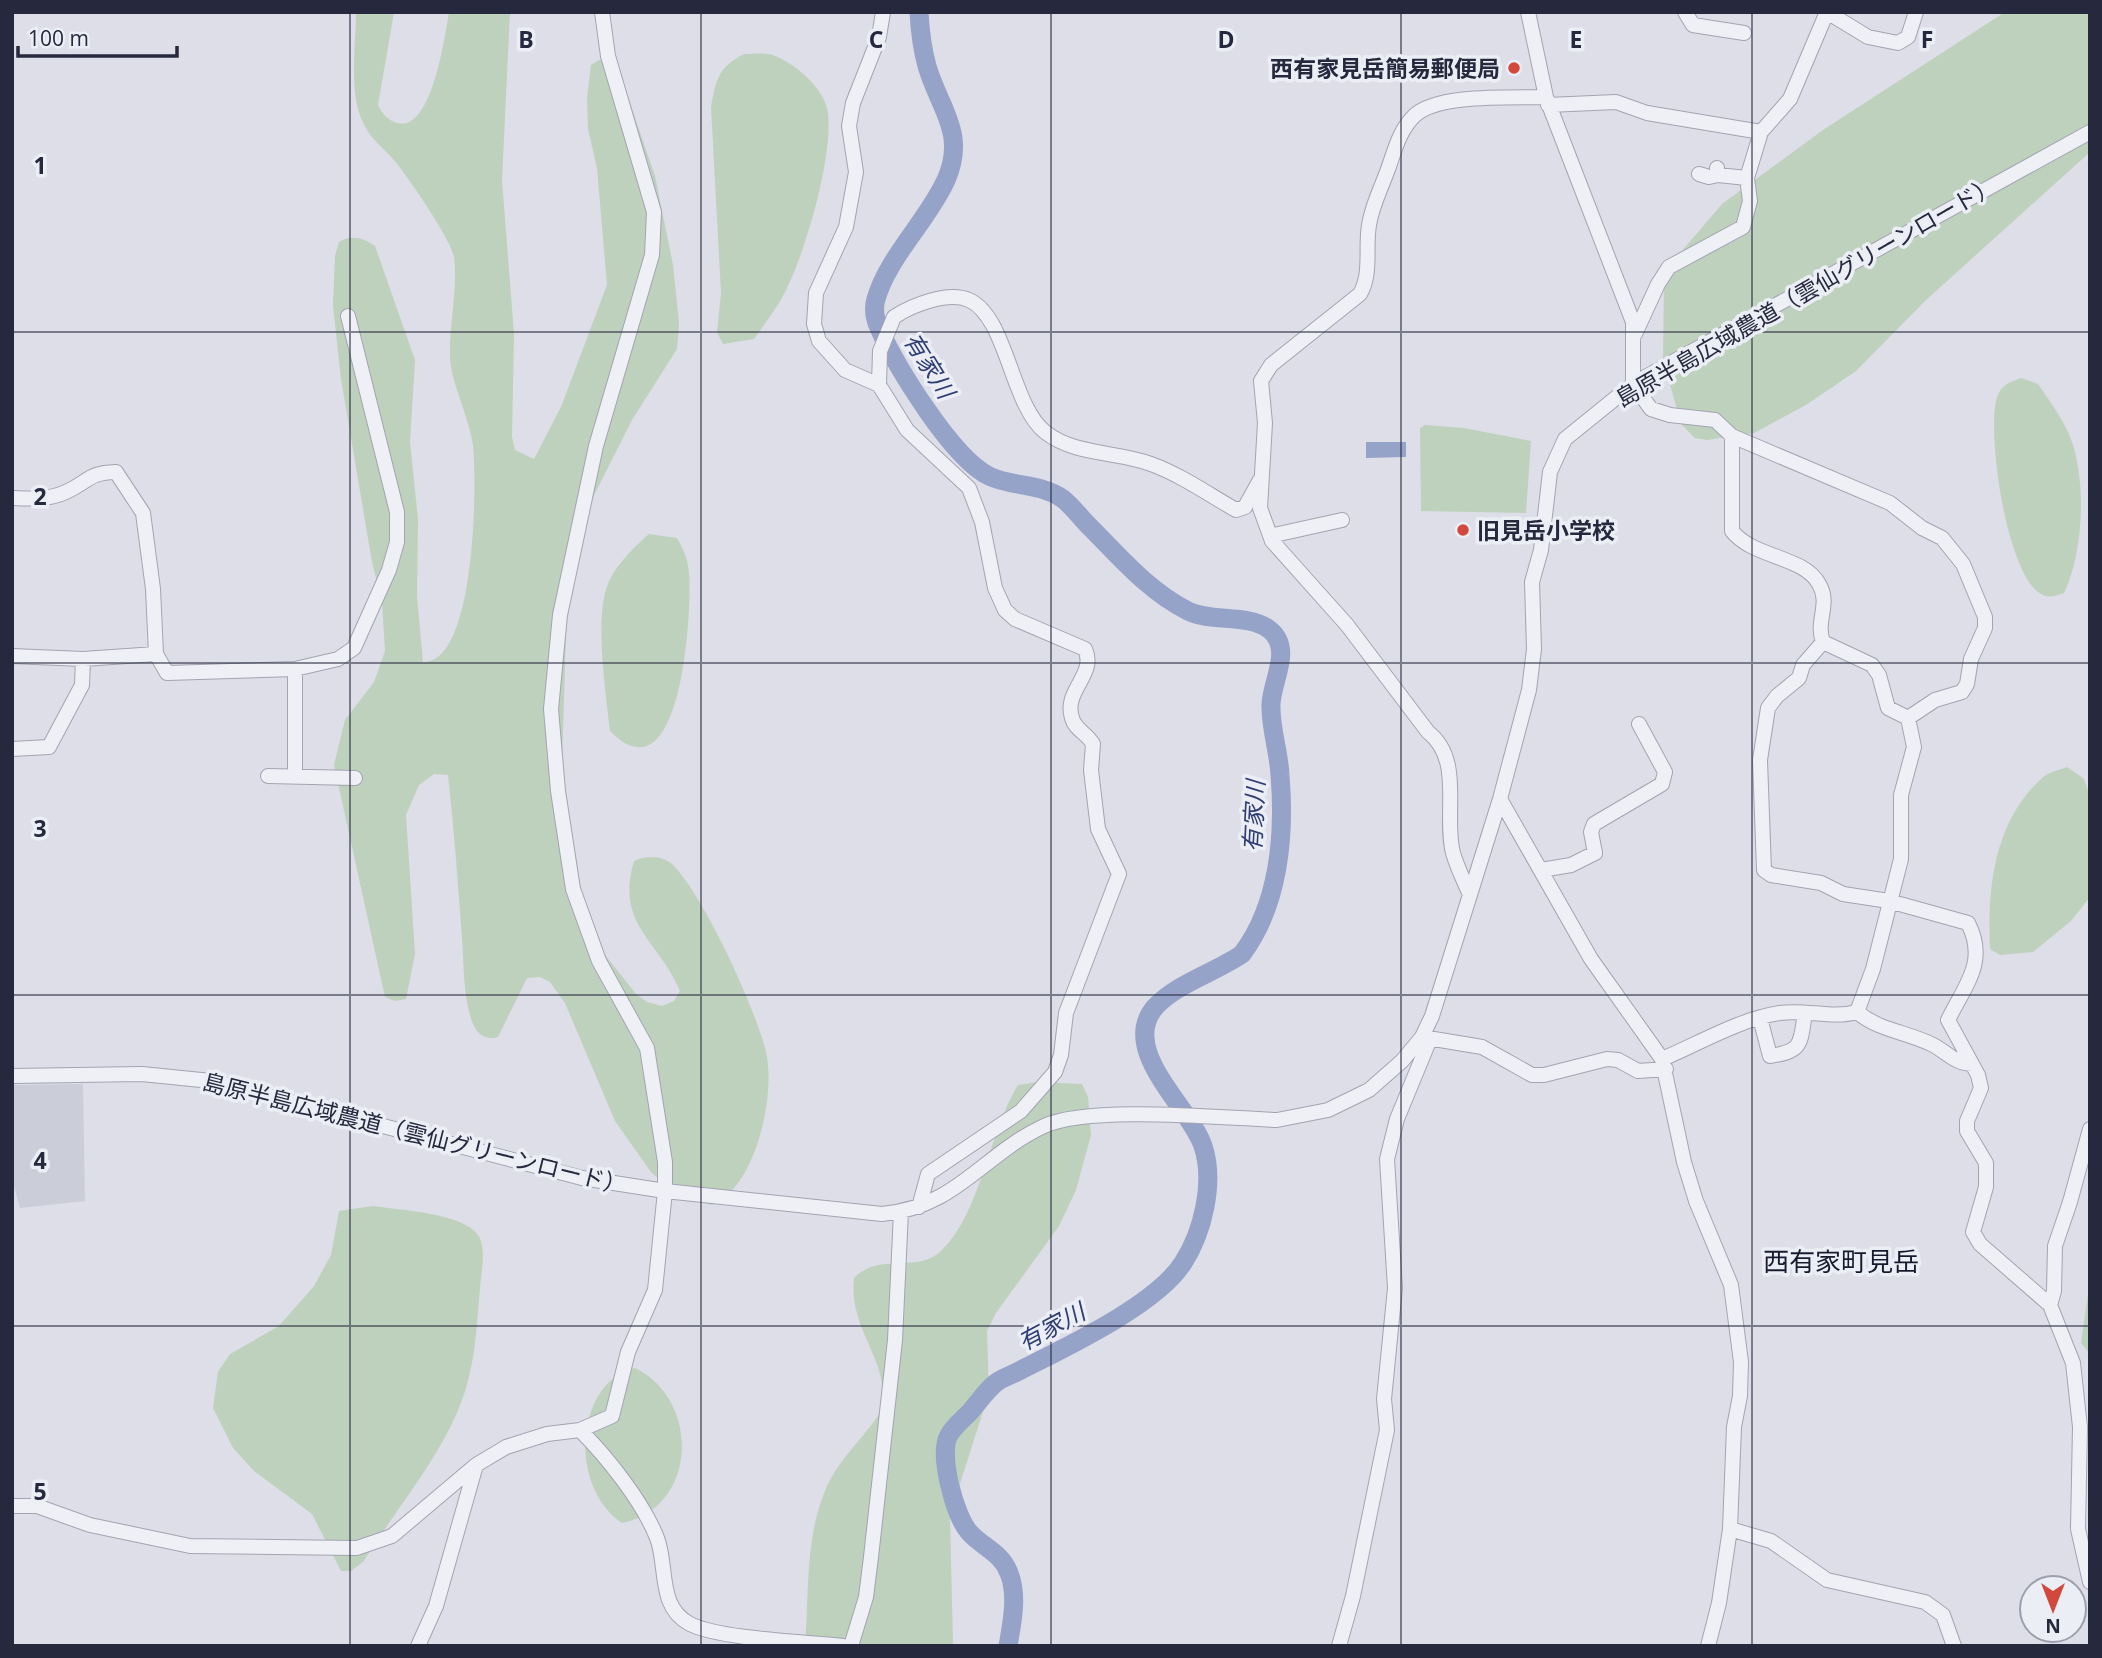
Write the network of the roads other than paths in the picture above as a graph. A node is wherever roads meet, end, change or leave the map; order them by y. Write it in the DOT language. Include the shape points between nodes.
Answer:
graph roads {
  1 [pos="602,12"];
  2 [pos="883,12"];
  3 [pos="1528,12"];
  4 [pos="1685,12"];
  5 [pos="1827,12"];
  6 [pos="1916,12"];
  7 [pos="1744,33"];
  8 [pos="1547,101"];
  9 [pos="1760,132"];
  10 [pos="2090,132"];
  11 [pos="1699,174"];
  12 [pos="1747,178"];
  13 [pos="348,316"];
  14 [pos="1635,334"];
  15 [pos="1633,383"];
  16 [pos="879,386"];
  17 [pos="1732,436"];
  18 [pos="1261,479"];
  19 [pos="12,498"];
  20 [pos="1342,520"];
  21 [pos="1269,536"];
  22 [pos="1823,642"];
  23 [pos="156,654"];
  24 [pos="12,656"];
  25 [pos="83,659"];
  26 [pos="295,669"];
  27 [pos="1908,718"];
  28 [pos="1639,724"];
  29 [pos="12,749"];
  30 [pos="295,775"];
  31 [pos="268,776"];
  32 [pos="355,778"];
  33 [pos="1500,800"];
  34 [pos="1542,870"];
  35 [pos="1470,895"];
  36 [pos="1888,901"];
  37 [pos="1857,1012"];
  38 [pos="1805,1013"];
  39 [pos="1759,1018"];
  40 [pos="1426,1038"];
  41 [pos="1664,1064"];
  42 [pos="1972,1064"];
  43 [pos="12,1076"];
  44 [pos="1021,1111"];
  45 [pos="2090,1129"];
  46 [pos="1027,1136"];
  47 [pos="665,1191"];
  48 [pos="919,1207"];
  49 [pos="901,1212"];
  50 [pos="2050,1305"];
  51 [pos="580,1430"];
  52 [pos="476,1465"];
  53 [pos="12,1506"];
  54 [pos="1730,1529"];
  55 [pos="2090,1581"];
  56 [pos="418,1646"];
  57 [pos="843,1646"];
  58 [pos="851,1646"];
  59 [pos="1339,1646"];
  60 [pos="1708,1646"];
  61 [pos="1954,1646"];
  1 -- 47 [label="street" via="608,56 654,212 652,255 596,446 560,615 551,709 573,889 599,961 647,1048 665,1162"];
  2 -- 16 [label="street" via="849,126 856,172 846,227 816,293 814,324 830,356 845,370"];
  3 -- 8 [label="street"];
  4 -- 7 [label="street" via="1693,25"];
  5 -- 6 [label="street" via="1868,37 1898,43 1908,37"];
  5 -- 9 [label="street" via="1790,99"];
  8 -- 9 [label="street" via="1615,103 1647,113"];
  8 -- 14 [label="street"];
  8 -- 18 [label="street" via="1496,98 1442,104 1423,109 1408,122 1372,204 1367,278 1360,294 1265,372 1261,381 1265,423"];
  9 -- 12 [label="street"];
  10 -- 15 [label="street, 島原半島広域農道（雲仙グリーンロード）"];
  11 -- 12 [label="street" via="1709,177 1717,171"];
  12 -- 14 [label="street" via="1750,201 1743,228 1669,267"];
  13 -- 26 [label="street" via="394,492 397,542 354,648 338,659"];
  14 -- 15 [label="street"];
  15 -- 17 [label="street" via="1651,409 1715,419"];
  15 -- 33 [label="street, 島原半島広域農道（雲仙グリーンロード）" via="1576,428 1555,455 1532,582 1534,670"];
  16 -- 18 [label="street" via="882,342 901,312 949,296 972,301 1010,359 1016,387 1029,412 1054,438 1092,453 1149,463 1236,510 1245,506"];
  16 -- 44 [label="street" via="907,430 969,488 1004,610 1015,619 1079,644 1088,655 1086,671 1072,693 1070,715 1075,727 1093,744 1092,792 1098,829 1119,874 1066,1013 1062,1055 1055,1072"];
  17 -- 22 [label="street" via="1732,531 1746,545 1813,575 1825,596 1820,626"];
  17 -- 27 [label="street" via="1890,503 1942,538 1962,564 1974,586 1985,628 1971,659 1967,684 1962,692 1935,700"];
  18 -- 21 [label="street" via="1260,508"];
  19 -- 23 [label="street" via="40,500 67,491 95,472 116,472 143,513"];
  20 -- 21 [label="street"];
  21 -- 35 [label="street" via="1347,625 1441,745 1449,771 1453,853"];
  22 -- 27 [label="street" via="1872,665 1888,708"];
  22 -- 36 [label="street" via="1803,664 1799,678 1768,708 1759,761 1764,870 1821,883 1843,894"];
  23 -- 25 [label="street"];
  23 -- 26 [label="street" via="167,673"];
  24 -- 25 [label="street"];
  25 -- 29 [label="street" via="82,685 49,747"];
  26 -- 30 [label="street"];
  27 -- 36 [label="street" via="1914,747 1900,803 1901,859"];
  28 -- 34 [label="street" via="1665,772 1662,784 1594,824 1595,853 1571,865"];
  30 -- 31 [label="street"];
  30 -- 32 [label="street"];
  33 -- 34 [label="street"];
  33 -- 35 [label="street, 島原半島広域農道（雲仙グリーンロード）"];
  34 -- 41 [label="street" via="1591,959"];
  35 -- 40 [label="street, 島原半島広域農道（雲仙グリーンロード）"];
  36 -- 37 [label="street" via="1873,969"];
  36 -- 42 [label="street" via="1968,923 1977,942 1977,961 1948,1020"];
  37 -- 38 [label="street"];
  37 -- 42 [label="street" via="1872,1024 1933,1045 1958,1063"];
  38 -- 39 [label="street"];
  38 -- 39 [label="street" via="1800,1044 1792,1052 1770,1056"];
  39 -- 41 [label="street"];
  40 -- 41 [label="street" via="1482,1047 1532,1074 1545,1075 1607,1059 1638,1071"];
  40 -- 46 [label="street, 島原半島広域農道（雲仙グリーンロード）" via="1388,1075 1352,1100 1302,1117 1115,1115 1066,1119"];
  40 -- 59 [label="street" via="1387,1159 1395,1288 1384,1399 1387,1430"];
  41 -- 54 [label="street" via="1696,1201 1737,1311 1740,1396 1734,1427"];
  42 -- 50 [label="street" via="1981,1088 1967,1131 1986,1163 1986,1187 1973,1232 1980,1244"];
  43 -- 47 [label="street, 島原半島広域農道（雲仙グリーンロード）" via="142,1074 211,1081 503,1159"];
  44 -- 46 [label="street"];
  44 -- 48 [label="street" via="929,1174"];
  45 -- 50 [label="street" via="2054,1246"];
  46 -- 48 [label="street, 島原半島広域農道（雲仙グリーンロード）" via="950,1193"];
  47 -- 49 [label="street, 島原半島広域農道（雲仙グリーンロード）" via="863,1214"];
  47 -- 51 [label="street" via="655,1290 628,1352 612,1416"];
  48 -- 49 [label="street, 島原半島広域農道（雲仙グリーンロード）"];
  49 -- 58 [label="street" via="895,1340 871,1558 866,1597"];
  50 -- 55 [label="street" via="2073,1363 2080,1427 2078,1529"];
  51 -- 52 [label="street" via="506,1447"];
  51 -- 57 [label="street" via="609,1459 657,1538 666,1593 682,1618 717,1632"];
  52 -- 53 [label="street" via="391,1536 357,1548 190,1546 90,1525 37,1506"];
  52 -- 56 [label="street" via="436,1606"];
  54 -- 60 [label="street"];
  54 -- 61 [label="street" via="1771,1541 1827,1580 1925,1602 1943,1615"];
}
